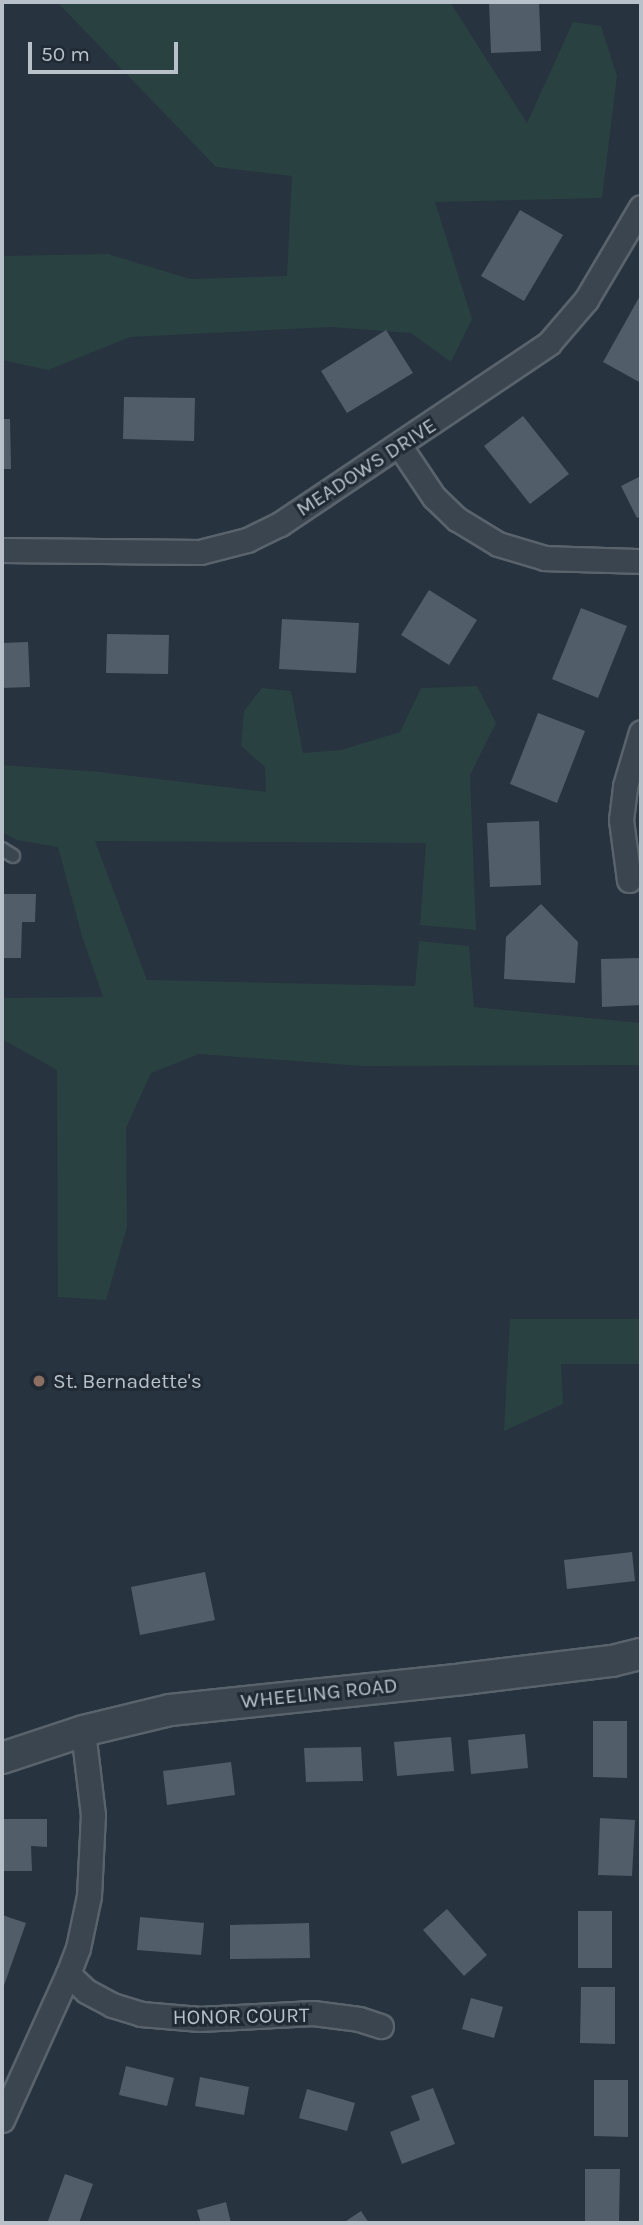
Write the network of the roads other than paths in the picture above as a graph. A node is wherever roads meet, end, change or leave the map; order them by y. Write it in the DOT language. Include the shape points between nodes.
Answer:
graph roads {
  1 [pos="641,207"];
  2 [pos="399,445"];
  3 [pos="2,550"];
  4 [pos="641,561"];
  5 [pos="641,732"];
  6 [pos="629,880"];
  7 [pos="641,1654"];
  8 [pos="83,1731"];
  9 [pos="2,1758"];
  10 [pos="68,1974"];
  11 [pos="381,2026"];
  12 [pos="2,2120"];
  1 -- 2 [label="street, MEADOWS DRIVE" via="586,300 549,343"];
  2 -- 3 [label="street, MEADOWS DRIVE" via="280,524 224,547 200,552"];
  2 -- 4 [label="street" via="434,497 457,519 498,544 545,558"];
  5 -- 6 [label="street" via="625,786 621,820"];
  7 -- 8 [label="street, WHEELING ROAD" via="612,1661 170,1710"];
  8 -- 9 [label="street, WHEELING ROAD"];
  8 -- 10 [label="street" via="94,1842 89,1896"];
  10 -- 11 [label="street, HONOR COURT" via="86,1991 141,2014 201,2019 313,2013"];
  10 -- 12 [label="street"];
}
